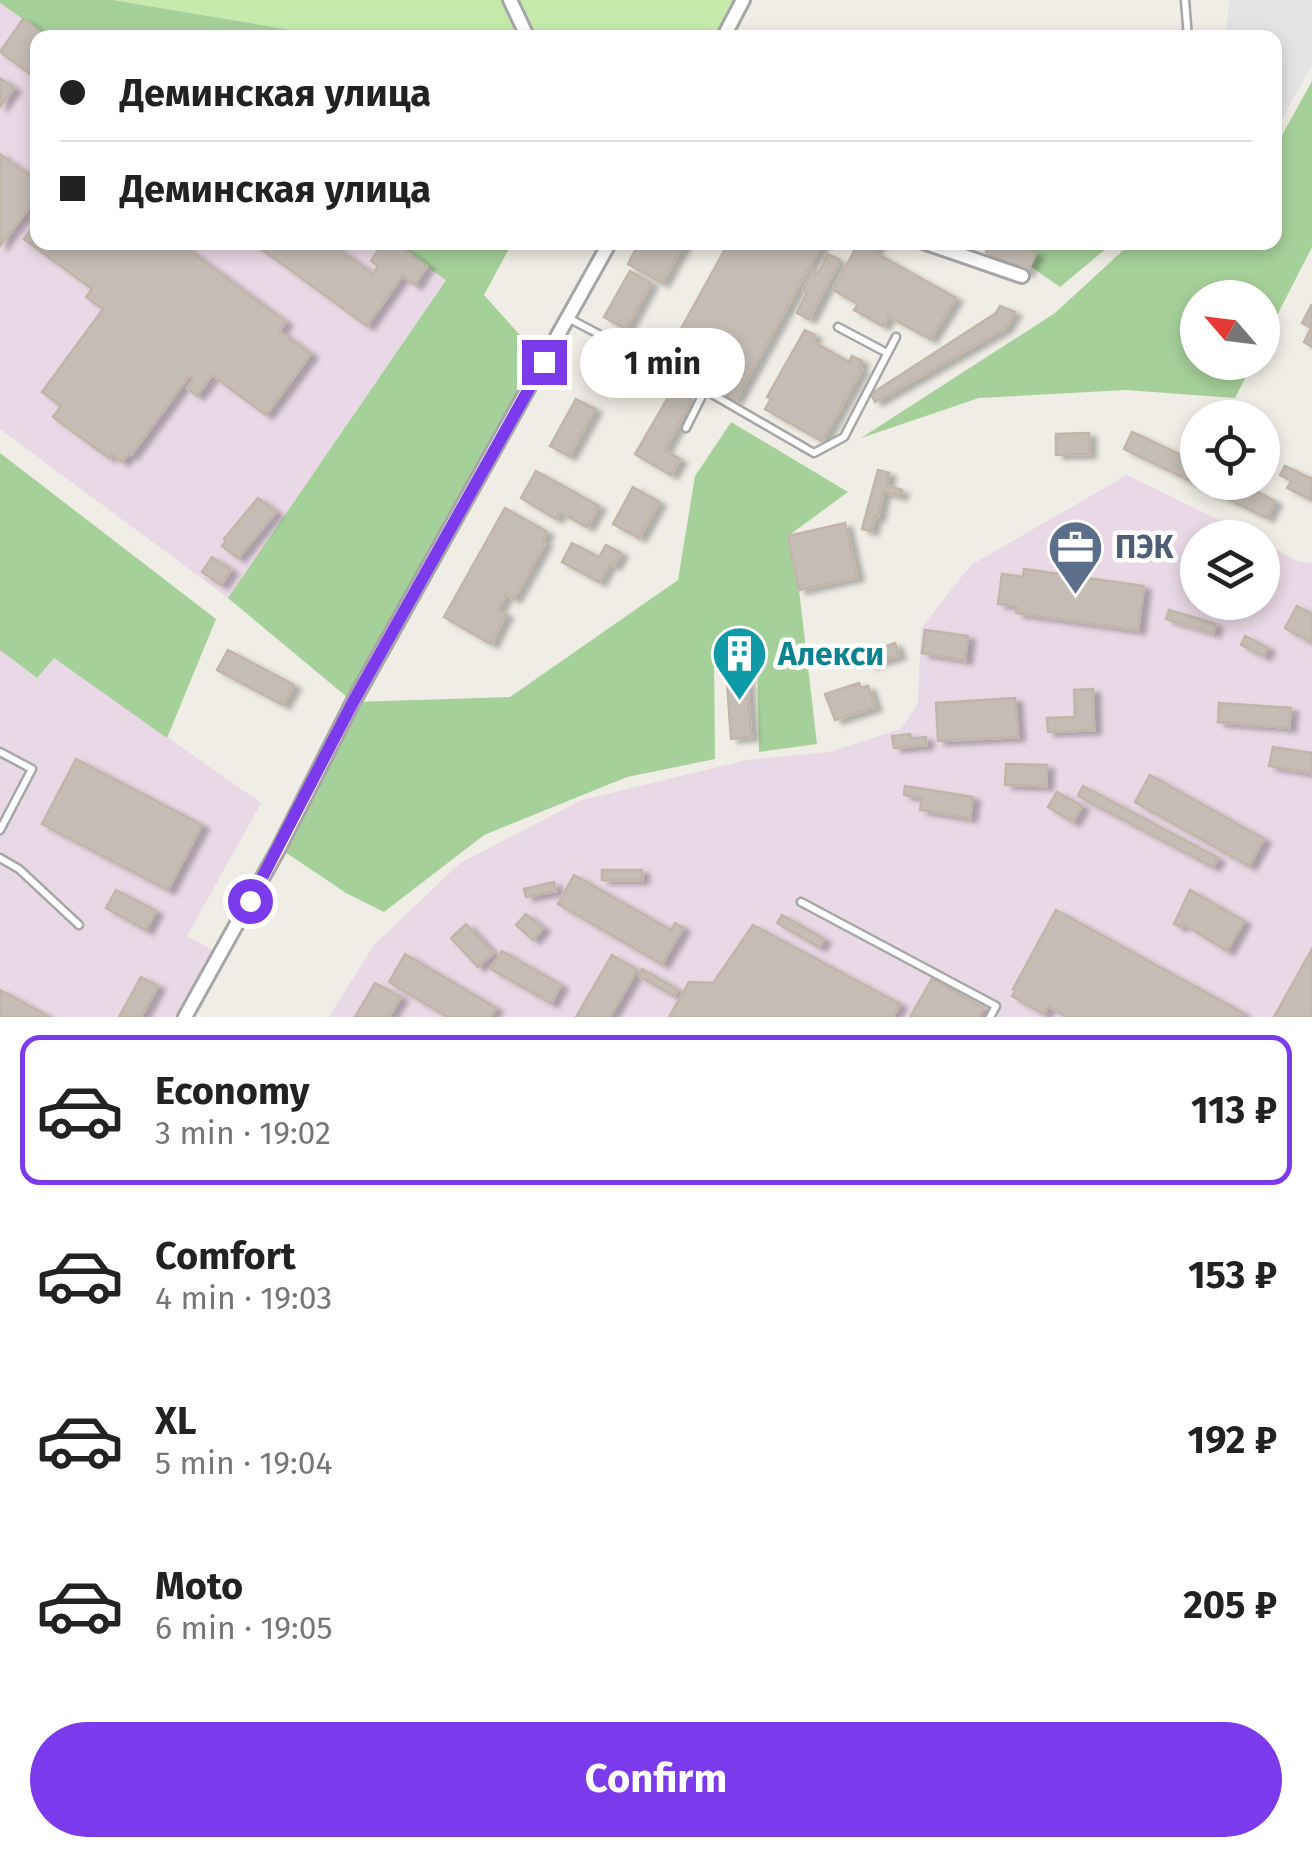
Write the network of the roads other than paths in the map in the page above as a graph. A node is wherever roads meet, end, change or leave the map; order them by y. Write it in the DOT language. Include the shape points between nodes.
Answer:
graph roads {
  1 [pos="510,0"];
  2 [pos="743,0"];
  3 [pos="1185,0"];
  4 [pos="524,30"];
  5 [pos="726,30"];
  6 [pos="1187,30"];
  7 [pos="606,250"];
  8 [pos="954,250"];
  9 [pos="1022,276"];
  10 [pos="569,318"];
  11 [pos="838,327"];
  12 [pos="896,338"];
  13 [pos="887,353"];
  14 [pos="705,390"];
  15 [pos="686,428"];
  16 [pos="0,752"];
  17 [pos="0,830"];
  18 [pos="0,858"];
  19 [pos="801,902"];
  20 [pos="79,924"];
  21 [pos="185,1017"];
  22 [pos="990,1017"];
  1 -- 4 [label="street"];
  2 -- 5 [label="street"];
  3 -- 6 [label="lane"];
  7 -- 10 [label="street"];
  8 -- 9 [label="street"];
  10 -- 14 [label="lane"];
  10 -- 21 [label="street"];
  11 -- 13 [label="lane"];
  12 -- 13 [label="lane"];
  13 -- 14 [label="lane" via="844,437 814,452"];
  14 -- 15 [label="lane"];
  16 -- 17 [label="lane" via="32,770"];
  18 -- 20 [label="lane"];
  19 -- 22 [label="lane" via="996,1006"];
}
